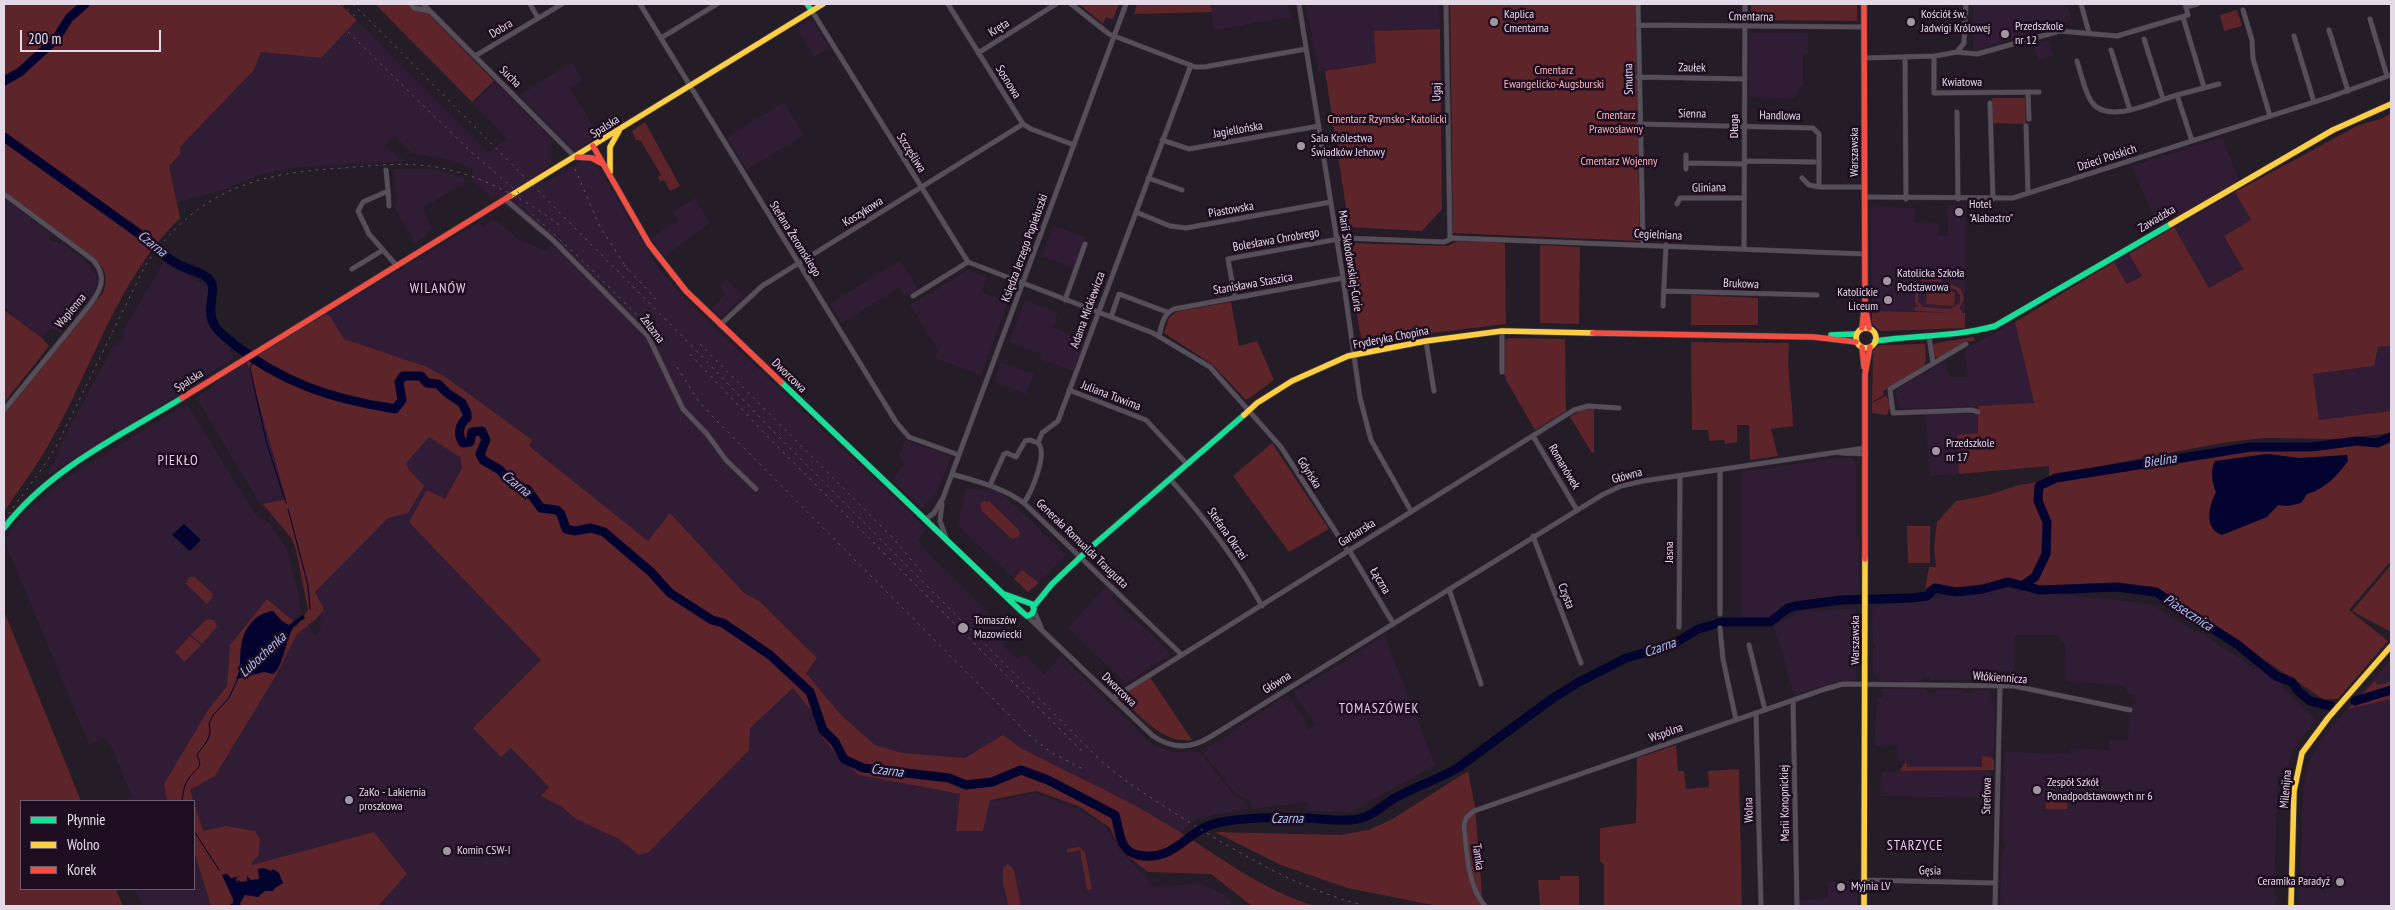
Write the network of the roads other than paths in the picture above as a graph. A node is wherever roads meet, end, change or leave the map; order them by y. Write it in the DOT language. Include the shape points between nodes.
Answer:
graph roads {
  1 [pos="411,4"];
  2 [pos="423,4"];
  3 [pos="530,4"];
  4 [pos="562,4"];
  5 [pos="640,4"];
  6 [pos="717,4"];
  7 [pos="807,4"];
  8 [pos="823,4"];
  9 [pos="948,4"];
  10 [pos="1056,4"];
  11 [pos="1071,4"];
  12 [pos="1126,4"];
  13 [pos="1299,4"];
  14 [pos="1446,4"];
  15 [pos="1638,4"];
  16 [pos="1745,4"];
  17 [pos="1864,4"];
  18 [pos="1966,4"];
  19 [pos="2081,4"];
  20 [pos="2197,4"];
  21 [pos="2185,6"];
  22 [pos="2243,10"];
  23 [pos="430,11"];
  24 [pos="812,11"];
  25 [pos="2183,17"];
  26 [pos="538,18"];
  27 [pos="2370,19"];
  28 [pos="1638,25"];
  29 [pos="1745,27"];
  30 [pos="1864,27"];
  31 [pos="2329,30"];
  32 [pos="2089,33"];
  33 [pos="1114,36"];
  34 [pos="2294,36"];
  35 [pos="661,38"];
  36 [pos="2144,39"];
  37 [pos="1964,43"];
  38 [pos="1306,49"];
  39 [pos="2111,50"];
  40 [pos="1957,52"];
  41 [pos="978,53"];
  42 [pos="1971,55"];
  43 [pos="475,56"];
  44 [pos="1934,56"];
  45 [pos="1905,57"];
  46 [pos="1865,58"];
  47 [pos="2077,61"];
  48 [pos="1191,65"];
  49 [pos="2390,76"];
  50 [pos="1638,77"];
  51 [pos="1745,78"];
  52 [pos="2219,84"];
  53 [pos="690,86"];
  54 [pos="2204,87"];
  55 [pos="2348,91"];
  56 [pos="2028,92"];
  57 [pos="2039,92"];
  58 [pos="2177,95"];
  59 [pos="2163,99"];
  60 [pos="2314,102"];
  61 [pos="1990,103"];
  62 [pos="2391,104"];
  63 [pos="2130,110"];
  64 [pos="1956,112"];
  65 [pos="2270,116"];
  66 [pos="2029,119"];
  67 [pos="1023,124"];
  68 [pos="1639,124"];
  69 [pos="1319,126"];
  70 [pos="1745,126"];
  71 [pos="2026,126"];
  72 [pos="621,129"];
  73 [pos="1162,140"];
  74 [pos="2192,142"];
  75 [pos="1074,145"];
  76 [pos="593,146"];
  77 [pos="1686,155"];
  78 [pos="575,157"];
  79 [pos="1745,162"];
  80 [pos="1814,162"];
  81 [pos="605,167"];
  82 [pos="386,170"];
  83 [pos="1148,178"];
  84 [pos="1802,178"];
  85 [pos="612,179"];
  86 [pos="1819,187"];
  87 [pos="1865,187"];
  88 [pos="921,188"];
  89 [pos="1182,190"];
  90 [pos="388,191"];
  91 [pos="2028,193"];
  92 [pos="4,194"];
  93 [pos="1865,197"];
  94 [pos="1744,198"];
  95 [pos="1906,199"];
  96 [pos="1958,199"];
  97 [pos="1993,199"];
  98 [pos="506,200"];
  99 [pos="1331,202"];
  100 [pos="1677,204"];
  101 [pos="389,206"];
  102 [pos="1136,212"];
  103 [pos="1337,239"];
  104 [pos="1450,240"];
  105 [pos="1085,244"];
  106 [pos="1643,244"];
  107 [pos="1666,245"];
  108 [pos="1744,249"];
  109 [pos="383,250"];
  110 [pos="1865,254"];
  111 [pos="968,262"];
  112 [pos="799,264"];
  113 [pos="397,266"];
  114 [pos="352,269"];
  115 [pos="1343,278"];
  116 [pos="1023,284"];
  117 [pos="1664,291"];
  118 [pos="1817,295"];
  119 [pos="913,296"];
  120 [pos="1234,298"];
  121 [pos="1065,300"];
  122 [pos="1865,301"];
  123 [pos="1664,306"];
  124 [pos="1098,312"];
  125 [pos="1167,312"];
  126 [pos="1111,317"];
  127 [pos="720,325"];
  128 [pos="1862,328"];
  129 [pos="1869,328"];
  130 [pos="1502,331"];
  131 [pos="1856,334"];
  132 [pos="1875,334"];
  133 [pos="1158,336"];
  134 [pos="1930,336"];
  135 [pos="1814,337"];
  136 [pos="1900,337"];
  137 [pos="1426,341"];
  138 [pos="1875,341"];
  139 [pos="1856,342"];
  140 [pos="1966,344"];
  141 [pos="1862,347"];
  142 [pos="1870,347"];
  143 [pos="1354,354"];
  144 [pos="1933,363"];
  145 [pos="1502,372"];
  146 [pos="1865,374"];
  147 [pos="1069,390"];
  148 [pos="1434,391"];
  149 [pos="1619,408"];
  150 [pos="4,410"];
  151 [pos="1249,410"];
  152 [pos="1978,412"];
  153 [pos="1533,436"];
  154 [pos="1038,443"];
  155 [pos="1866,451"];
  156 [pos="959,455"];
  157 [pos="1187,464"];
  158 [pos="1720,470"];
  159 [pos="952,474"];
  160 [pos="1680,476"];
  161 [pos="1170,479"];
  162 [pos="990,485"];
  163 [pos="756,489"];
  164 [pos="943,498"];
  165 [pos="1024,503"];
  166 [pos="1577,510"];
  167 [pos="1411,511"];
  168 [pos="940,514"];
  169 [pos="927,522"];
  170 [pos="4,528"];
  171 [pos="1533,536"];
  172 [pos="947,541"];
  173 [pos="1348,550"];
  174 [pos="1081,557"];
  175 [pos="1449,589"];
  176 [pos="1004,594"];
  177 [pos="1030,605"];
  178 [pos="1262,606"];
  179 [pos="1020,609"];
  180 [pos="1720,614"];
  181 [pos="1027,616"];
  182 [pos="1393,623"];
  183 [pos="1679,627"];
  184 [pos="1720,628"];
  185 [pos="1042,630"];
  186 [pos="1749,645"];
  187 [pos="2391,646"];
  188 [pos="1182,655"];
  189 [pos="1581,663"];
  190 [pos="1481,684"];
  191 [pos="1866,685"];
  192 [pos="2000,686"];
  193 [pos="1113,698"];
  194 [pos="1793,700"];
  195 [pos="1765,710"];
  196 [pos="2130,710"];
  197 [pos="1756,713"];
  198 [pos="1736,720"];
  199 [pos="1192,746"];
  200 [pos="1474,811"];
  201 [pos="1864,880"];
  202 [pos="1995,883"];
  203 [pos="1485,906"];
  204 [pos="1761,906"];
  205 [pos="1797,906"];
  206 [pos="1864,906"];
  207 [pos="1995,906"];
  208 [pos="2291,906"];
  1 -- 23 [label="street, Sucha" via="414,8"];
  2 -- 23 [label="street, Sucha"];
  3 -- 26 [label="street"];
  4 -- 26 [label="street, Dobra"];
  5 -- 35 [label="street, Stefana Żeromskiego"];
  6 -- 35 [label="street"];
  7 -- 24 [label="street, Szczęśliwa"];
  8 -- 24 [label="street, Spalska"];
  9 -- 41 [label="street, Sosnowa"];
  10 -- 41 [label="street, Kręta"];
  11 -- 33 [label="street"];
  12 -- 33 [label="street, Księdza Jerzego Popiełuszki"];
  13 -- 38 [label="street, Marii Skłodowskiej-Curie"];
  14 -- 104 [label="street, Ugaj"];
  15 -- 28 [label="street, Smutna"];
  16 -- 29 [label="street, Długa"];
  17 -- 30 [label="street, Warszawska"];
  18 -- 37 [label="street"];
  19 -- 32 [label="street"];
  20 -- 21 [label="street"];
  21 -- 25 [label="street" via="2188,15"];
  22 -- 65 [label="street"];
  23 -- 43 [label="street, Sucha"];
  24 -- 53 [label="street, Spalska"];
  24 -- 88 [label="street, Szczęśliwa"];
  25 -- 32 [label="street" via="2117,36"];
  25 -- 54 [label="street"];
  26 -- 43 [label="street, Dobra"];
  27 -- 49 [label="street, Dzieci Polskich"];
  28 -- 29 [label="street, Cmentarna"];
  28 -- 50 [label="street, Smutna"];
  29 -- 30 [label="street, Cmentarna"];
  29 -- 51 [label="street, Długa"];
  30 -- 46 [label="street, Warszawska"];
  31 -- 55 [label="street"];
  32 -- 42 [label="street" via="2060,31"];
  33 -- 48 [label="street"];
  33 -- 75 [label="street, Księdza Jerzego Popiełuszki"];
  34 -- 60 [label="street"];
  35 -- 53 [label="street, Stefana Żeromskiego"];
  36 -- 59 [label="street"];
  37 -- 40 [label="street"];
  37 -- 42 [label="street"];
  38 -- 48 [label="street" via="1204,67"];
  38 -- 69 [label="street, Marii Skłodowskiej-Curie"];
  39 -- 63 [label="street"];
  40 -- 42 [label="street"];
  40 -- 44 [label="street"];
  41 -- 67 [label="street, Sosnowa"];
  43 -- 78 [label="street, Sucha"];
  44 -- 45 [label="street"];
  44 -- 56 [label="street, Kwiatowa" via="1934,94"];
  45 -- 46 [label="street"];
  45 -- 95 [label="street"];
  46 -- 87 [label="street, Warszawska"];
  47 -- 63 [label="street" via="2096,107 2110,112"];
  48 -- 73 [label="street, Adama Mickiewicza"];
  49 -- 55 [label="street, Dzieci Polskich"];
  50 -- 51 [label="street, Zaułek"];
  50 -- 68 [label="street, Smutna"];
  51 -- 70 [label="street, Długa"];
  52 -- 54 [label="street"];
  53 -- 72 [label="street, Spalska"];
  53 -- 112 [label="street, Stefana Żeromskiego"];
  54 -- 58 [label="street"];
  55 -- 60 [label="street, Dzieci Polskich"];
  56 -- 57 [label="street, Kwiatowa"];
  56 -- 66 [label="street"];
  58 -- 59 [label="street"];
  58 -- 74 [label="street"];
  59 -- 63 [label="street"];
  60 -- 65 [label="street, Dzieci Polskich"];
  61 -- 97 [label="street"];
  62 -- 134 [label="street, Zawadzka" via="2333,130 2007,320 1969,333"];
  64 -- 96 [label="street"];
  65 -- 74 [label="street, Dzieci Polskich"];
  67 -- 75 [label="street" via="1031,130"];
  67 -- 88 [label="street, Koszykowa"];
  68 -- 70 [label="street, Sienna"];
  68 -- 106 [label="street, Smutna"];
  69 -- 73 [label="street, Jagiellońska" via="1189,149"];
  69 -- 99 [label="street, Marii Skłodowskiej-Curie"];
  70 -- 79 [label="street, Długa"];
  70 -- 86 [label="street, Handlowa" via="1809,127 1817,130"];
  71 -- 91 [label="street"];
  72 -- 76 [label="street, Spalska"];
  72 -- 85 [label="street" via="612,140 609,153"];
  73 -- 83 [label="street, Adama Mickiewicza"];
  74 -- 91 [label="street, Dzieci Polskich"];
  75 -- 116 [label="street, Księdza Jerzego Popiełuszki"];
  76 -- 78 [label="street, Spalska"];
  76 -- 81 [label="street, Dworcowa"];
  77 -- 79 [label="street" via="1687,166"];
  78 -- 81 [label="street" via="592,158"];
  78 -- 98 [label="street, Spalska"];
  79 -- 80 [label="street"];
  79 -- 94 [label="street, Długa"];
  81 -- 85 [label="street, Dworcowa"];
  82 -- 90 [label="street"];
  83 -- 89 [label="street"];
  83 -- 102 [label="street, Adama Mickiewicza"];
  84 -- 86 [label="street" via="1808,185"];
  85 -- 127 [label="street, Dworcowa" via="663,264"];
  86 -- 87 [label="street"];
  87 -- 93 [label="street, Warszawska"];
  88 -- 111 [label="street, Szczęśliwa"];
  88 -- 112 [label="street, Koszykowa"];
  90 -- 101 [label="street"];
  90 -- 109 [label="street" via="362,202 358,211 369,234"];
  91 -- 97 [label="street, Dzieci Polskich" via="2008,199"];
  92 -- 150 [label="street, Wapienna" via="93,260 99,268 102,282 89,306"];
  93 -- 95 [label="street, Dzieci Polskich"];
  93 -- 110 [label="street, Warszawska"];
  94 -- 100 [label="street, Gliniana" via="1680,198"];
  94 -- 108 [label="street, Długa"];
  95 -- 96 [label="street, Dzieci Polskich"];
  96 -- 97 [label="street, Dzieci Polskich"];
  98 -- 113 [label="street, Spalska"];
  98 -- 163 [label="street, Żelazna" via="553,240 648,336 683,409 726,460"];
  99 -- 102 [label="street, Piastowska" via="1186,228 1170,226"];
  99 -- 103 [label="street, Marii Skłodowskiej-Curie"];
  102 -- 124 [label="street, Adama Mickiewicza"];
  103 -- 104 [label="street, Cegielniana"];
  103 -- 115 [label="street, Marii Skłodowskiej-Curie"];
  103 -- 120 [label="street, Bolesława Chrobrego" via="1228,259"];
  104 -- 106 [label="street, Cegielniana"];
  105 -- 121 [label="street"];
  106 -- 107 [label="street, Cegielniana"];
  107 -- 108 [label="street, Cegielniana"];
  107 -- 117 [label="street"];
  108 -- 110 [label="street, Cegielniana"];
  109 -- 113 [label="street"];
  109 -- 114 [label="street"];
  110 -- 122 [label="street, Warszawska"];
  111 -- 116 [label="street"];
  111 -- 119 [label="street"];
  112 -- 127 [label="street, Koszykowa" via="753,292"];
  112 -- 156 [label="street, Stefana Żeromskiego" via="906,434"];
  113 -- 170 [label="street, Spalska" via="46,484 14,513"];
  115 -- 120 [label="street, Stanisława Staszica"];
  115 -- 143 [label="street, Marii Skłodowskiej-Curie"];
  116 -- 121 [label="street, Gdyńska"];
  116 -- 156 [label="street, Księdza Jerzego Popiełuszki"];
  117 -- 118 [label="street, Brukowa"];
  117 -- 123 [label="street"];
  120 -- 125 [label="street, Stanisława Staszica"];
  121 -- 124 [label="street, Gdyńska"];
  122 -- 128 [label="street, Warszawska"];
  122 -- 129 [label="street, Warszawska"];
  124 -- 126 [label="street, Gdyńska"];
  124 -- 147 [label="street, Adama Mickiewicza"];
  125 -- 126 [label="street" via="1119,294"];
  125 -- 133 [label="street"];
  126 -- 133 [label="street, Gdyńska"];
  127 -- 169 [label="street, Dworcowa"];
  128 -- 129 [label="street"];
  128 -- 131 [label="street"];
  129 -- 132 [label="street"];
  130 -- 135 [label="street, Fryderyka Chopina"];
  130 -- 137 [label="street, Fryderyka Chopina"];
  130 -- 145 [label="street"];
  131 -- 135 [label="street, Fryderyka Chopina"];
  131 -- 139 [label="street"];
  132 -- 136 [label="street, Zawadzka"];
  132 -- 138 [label="street"];
  133 -- 151 [label="street, Gdyńska" via="1210,367"];
  134 -- 136 [label="street, Zawadzka"];
  134 -- 144 [label="street"];
  135 -- 139 [label="street, Fryderyka Chopina"];
  136 -- 138 [label="street, Zawadzka"];
  137 -- 143 [label="street, Fryderyka Chopina"];
  137 -- 148 [label="street"];
  138 -- 142 [label="street"];
  139 -- 141 [label="street"];
  140 -- 144 [label="street"];
  141 -- 142 [label="street"];
  141 -- 146 [label="street, Warszawska"];
  142 -- 146 [label="street, Warszawska"];
  143 -- 151 [label="street, Fryderyka Chopina" via="1279,388"];
  143 -- 167 [label="street, Marii Skłodowskiej-Curie" via="1360,398 1371,440"];
  144 -- 152 [label="street" via="1890,389 1892,413"];
  146 -- 155 [label="street, Warszawska"];
  147 -- 154 [label="street, Adama Mickiewicza" via="1058,421 1042,433"];
  147 -- 157 [label="street, Juliana Tuwima" via="1146,420"];
  149 -- 153 [label="street, Garbarska" via="1582,407"];
  151 -- 157 [label="street, Fryderyka Chopina"];
  151 -- 173 [label="street, Gdyńska" via="1281,447"];
  153 -- 166 [label="street, Romanówek"];
  153 -- 167 [label="street, Garbarska"];
  154 -- 162 [label="street, Adama Mickiewicza" via="1025,442 1016,457 1004,454"];
  154 -- 165 [label="street" via="1043,456 1030,495"];
  155 -- 158 [label="street, Główna"];
  155 -- 191 [label="street, Warszawska"];
  156 -- 159 [label="street, Księdza Jerzego Popiełuszki"];
  157 -- 161 [label="street, Fryderyka Chopina"];
  158 -- 160 [label="street, Główna"];
  158 -- 180 [label="street"];
  159 -- 162 [label="street, Generała Romualda Traugutta"];
  159 -- 164 [label="street, Księdza Jerzego Popiełuszki"];
  160 -- 166 [label="street, Główna" via="1621,486"];
  160 -- 183 [label="street, Jasna"];
  161 -- 174 [label="street, Fryderyka Chopina"];
  161 -- 178 [label="street, Stefana Okrzei" via="1204,517"];
  162 -- 165 [label="street, Generała Romualda Traugutta" via="1011,493"];
  164 -- 168 [label="street, Księdza Jerzego Popiełuszki"];
  164 -- 169 [label="street, Księdza Jerzego Popiełuszki"];
  165 -- 174 [label="street, Generała Romualda Traugutta"];
  166 -- 171 [label="street, Główna"];
  167 -- 173 [label="street, Garbarska"];
  168 -- 169 [label="street"];
  168 -- 172 [label="street, Księdza Jerzego Popiełuszki"];
  169 -- 172 [label="street, Dworcowa"];
  171 -- 175 [label="street, Główna"];
  171 -- 189 [label="street, Czysta"];
  172 -- 176 [label="street, Dworcowa"];
  173 -- 178 [label="street, Garbarska"];
  173 -- 182 [label="street, Łączna"];
  174 -- 177 [label="street, Fryderyka Chopina"];
  174 -- 188 [label="street, Generała Romualda Traugutta"];
  175 -- 182 [label="street, Główna"];
  175 -- 190 [label="street"];
  176 -- 177 [label="street, Dworcowa"];
  176 -- 179 [label="street, Dworcowa"];
  177 -- 179 [label="street"];
  177 -- 181 [label="street"];
  177 -- 185 [label="street, Dworcowa"];
  178 -- 188 [label="street, Garbarska"];
  179 -- 181 [label="street, Dworcowa"];
  181 -- 185 [label="street, Dworcowa"];
  182 -- 199 [label="street, Główna" via="1205,741"];
  184 -- 198 [label="street" via="1721,652"];
  185 -- 193 [label="street, Dworcowa"];
  186 -- 195 [label="street"];
  187 -- 208 [label="street, Milenijna" via="2328,718 2302,754 2294,791"];
  188 -- 193 [label="street, Garbarska"];
  191 -- 192 [label="street, Włókiennicza"];
  191 -- 194 [label="street, Wspólna" via="1836,686"];
  191 -- 201 [label="street, Warszawska"];
  192 -- 196 [label="street, Włókiennicza" via="2014,686"];
  192 -- 202 [label="street, Strefowa"];
  193 -- 199 [label="street, Dworcowa" via="1158,739 1177,746"];
  194 -- 195 [label="street, Wspólna"];
  194 -- 205 [label="street, Marii Konopnickiej"];
  195 -- 197 [label="street, Wspólna"];
  197 -- 198 [label="street, Wspólna"];
  197 -- 204 [label="street, Wolna"];
  198 -- 200 [label="street, Wspólna"];
  200 -- 203 [label="street, Tamka" via="1466,818 1464,826 1470,875 1479,900"];
  201 -- 202 [label="street, Gęsia"];
  201 -- 206 [label="street, Warszawska"];
  202 -- 207 [label="street, Strefowa"];
}
